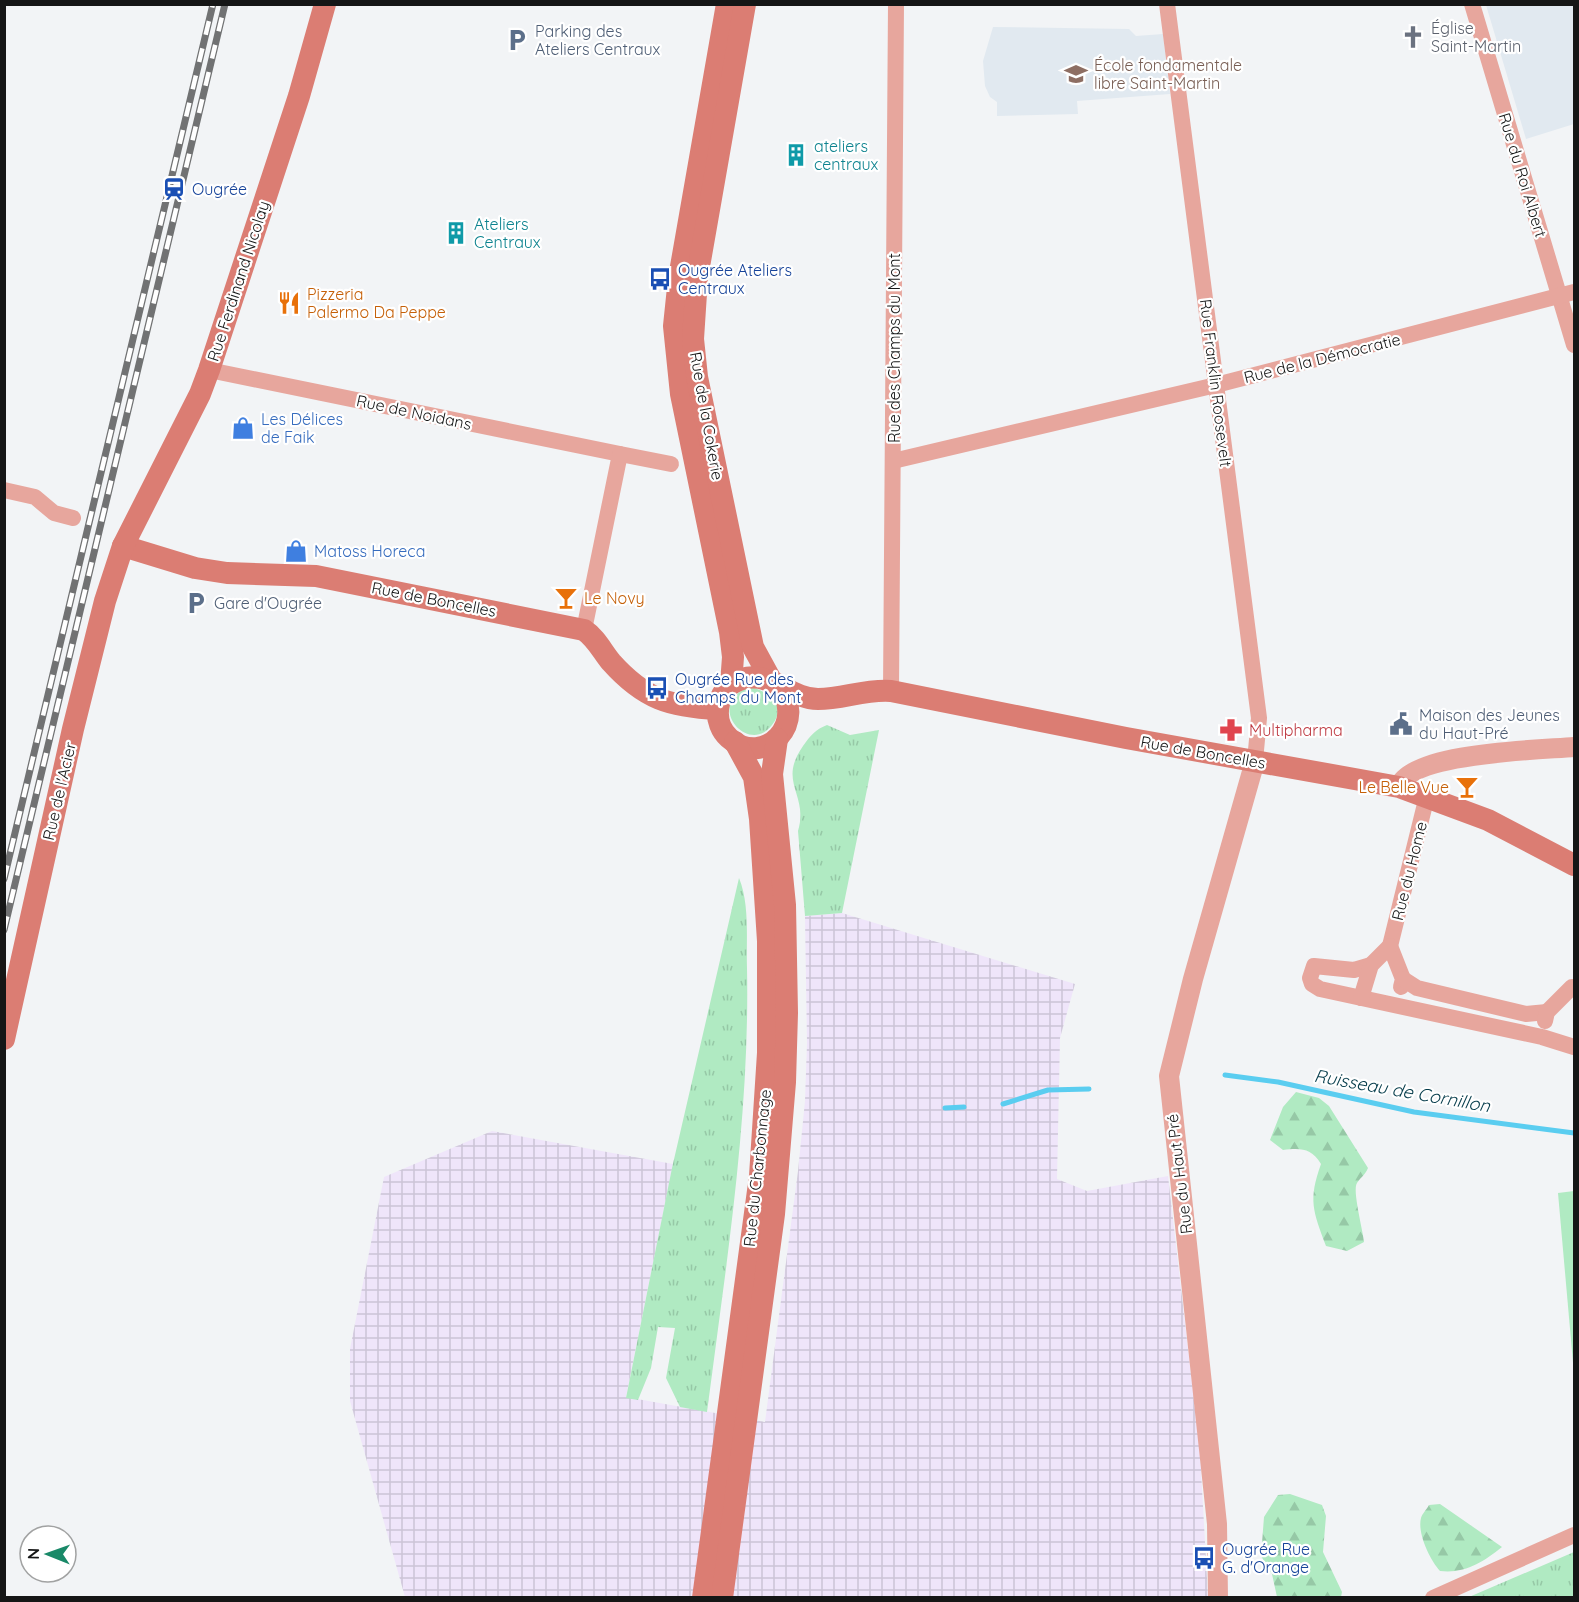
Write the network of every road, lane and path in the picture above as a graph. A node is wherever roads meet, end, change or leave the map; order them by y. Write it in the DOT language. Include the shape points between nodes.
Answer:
graph roads {
  1 [pos="326,4"];
  2 [pos="727,4"];
  3 [pos="746,4"];
  4 [pos="896,4"];
  5 [pos="1167,4"];
  6 [pos="1472,4"];
  7 [pos="1567,294"];
  8 [pos="1575,345"];
  9 [pos="209,370"];
  10 [pos="1216,385"];
  11 [pos="620,454"];
  12 [pos="893,461"];
  13 [pos="670,464"];
  14 [pos="4,490"];
  15 [pos="73,518"];
  16 [pos="123,546"];
  17 [pos="584,630"];
  18 [pos="774,682"];
  19 [pos="731,684"];
  20 [pos="891,690"];
  21 [pos="818,699"];
  22 [pos="718,709"];
  23 [pos="782,732"];
  24 [pos="735,742"];
  25 [pos="1575,747"];
  26 [pos="1255,761"];
  27 [pos="1399,787"];
  28 [pos="1427,796"];
  29 [pos="1575,865"];
  30 [pos="1390,946"];
  31 [pos="1371,965"];
  32 [pos="1403,979"];
  33 [pos="1574,985"];
  34 [pos="1361,998"];
  35 [pos="1397,1005"];
  36 [pos="1547,1012"];
  37 [pos="1542,1037"];
  38 [pos="4,1039"];
  39 [pos="1575,1047"];
  40 [pos="1575,1535"];
  41 [pos="703,1598"];
  42 [pos="722,1598"];
  43 [pos="1218,1598"];
  44 [pos="1433,1598"];
  1 -- 9 [label="main road, Rue Ferdinand Nicolay"];
  2 -- 19 [label="main road, Rue de la Cokerie" via="674,326 681,394 730,632"];
  3 -- 18 [label="main road, Rue de la Cokerie" via="697,278 693,339 697,377 753,647"];
  4 -- 12 [label="street, Rue des Champs du Mont"];
  5 -- 10 [label="street, Rue Franklin Roosevelt"];
  6 -- 7 [label="street, Rue du Roi Albert"];
  7 -- 8 [label="street, Rue du Roi Albert"];
  7 -- 10 [label="street, Rue de la Démocratie"];
  9 -- 11 [label="street, Rue de Noidans"];
  9 -- 16 [label="main road, Rue Ferdinand Nicolay"];
  10 -- 12 [label="street, Rue de la Démocratie"];
  10 -- 26 [label="street, Rue Franklin Roosevelt" via="1259,718"];
  11 -- 13 [label="street, Rue de Noidans"];
  11 -- 17 [label="street"];
  12 -- 20 [label="street, Rue des Champs du Mont"];
  14 -- 15 [label="street" via="35,497 54,513"];
  16 -- 17 [label="main road, Rue de Boncelles" via="195,568 316,576"];
  16 -- 38 [label="main road, Rue de l'Acier" via="73,729"];
  17 -- 22 [label="main road" via="615,666 646,693 665,703"];
  18 -- 19 [label="main road" via="746,677"];
  18 -- 21 [label="main road"];
  18 -- 23 [label="main road" via="789,705"];
  19 -- 22 [label="main road"];
  20 -- 21 [label="main road, Rue de Boncelles"];
  20 -- 26 [label="main road, Rue de Boncelles"];
  21 -- 23 [label="main road, Rue de Boncelles"];
  22 -- 24 [label="main road" via="721,728"];
  23 -- 24 [label="main road, Rue de Boncelles" via="755,748"];
  23 -- 42 [label="main road, Rue du Charbonnage" via="772,774 785,905 785,1082 774,1214"];
  24 -- 41 [label="main road, Rue du Charbonnage" via="754,777 760,819 768,941 768,1053 760,1176"];
  25 -- 27 [label="street" via="1425,765 1406,774"];
  26 -- 27 [label="main road, Rue de Boncelles"];
  26 -- 43 [label="street, Rue du Haut Pré" via="1169,1076 1216,1513"];
  27 -- 28 [label="main road, Rue de Boncelles"];
  28 -- 29 [label="main road, Rue de Boncelles" via="1488,820"];
  28 -- 30 [label="street, Rue du Home"];
  30 -- 31 [label="street"];
  30 -- 32 [label="street"];
  31 -- 34 [label="street"];
  31 -- 34 [label="street" via="1353,970 1319,966 1311,971 1312,984 1320,989"];
  32 -- 35 [label="street"];
  32 -- 36 [label="street" via="1418,988 1526,1014"];
  33 -- 36 [label="street"];
  34 -- 35 [label="street"];
  35 -- 37 [label="street"];
  36 -- 37 [label="street"];
  37 -- 39 [label="street"];
  40 -- 44 [label="street"];
}
